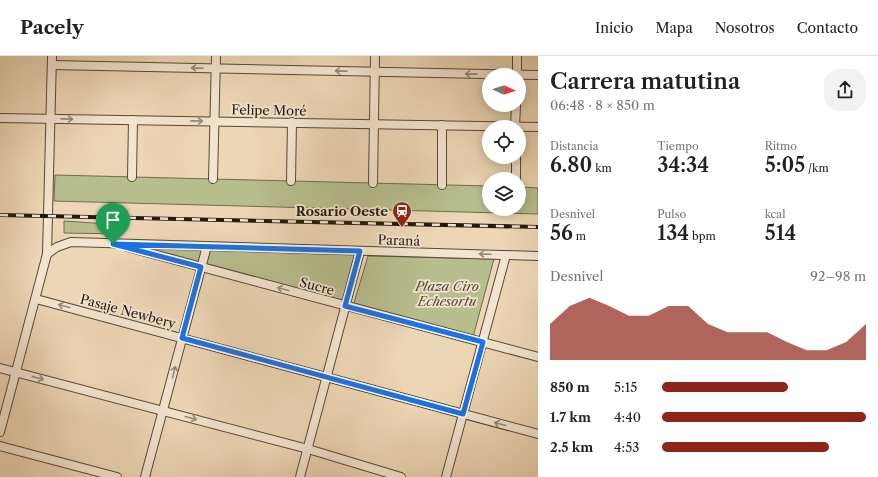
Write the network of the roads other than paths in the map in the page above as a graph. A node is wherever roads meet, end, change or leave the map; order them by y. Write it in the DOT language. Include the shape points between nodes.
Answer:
graph roads {
  1 [pos="52,56"];
  2 [pos="216,56"];
  3 [pos="375,56"];
  4 [pos="518,56"];
  5 [pos="52,65"];
  6 [pos="517,68"];
  7 [pos="215,69"];
  8 [pos="375,72"];
  9 [pos="482,74"];
  10 [pos="526,75"];
  11 [pos="538,75"];
  12 [pos="0,118"];
  13 [pos="50,118"];
  14 [pos="133,120"];
  15 [pos="214,121"];
  16 [pos="292,122"];
  17 [pos="374,124"];
  18 [pos="442,125"];
  19 [pos="482,126"];
  20 [pos="526,126"];
  21 [pos="538,126"];
  22 [pos="132,177"];
  23 [pos="213,179"];
  24 [pos="291,181"];
  25 [pos="373,183"];
  26 [pos="442,185"];
  27 [pos="113,244"];
  28 [pos="207,246"];
  29 [pos="360,251"];
  30 [pos="47,254"];
  31 [pos="506,255"];
  32 [pos="538,256"];
  33 [pos="201,267"];
  34 [pos="36,299"];
  35 [pos="345,306"];
  36 [pos="182,338"];
  37 [pos="483,342"];
  38 [pos="538,357"];
  39 [pos="0,368"];
  40 [pos="16,373"];
  41 [pos="326,377"];
  42 [pos="164,411"];
  43 [pos="463,414"];
  44 [pos="0,432"];
  45 [pos="538,434"];
  46 [pos="0,446"];
  47 [pos="308,449"];
  48 [pos="117,477"];
  49 [pos="145,477"];
  50 [pos="300,477"];
  51 [pos="401,477"];
  52 [pos="446,477"];
  1 -- 5 [label="street"];
  2 -- 7 [label="street"];
  3 -- 8 [label="street"];
  4 -- 6 [label="street"];
  7 -- 5 [label="street, one-way"];
  5 -- 13 [label="street"];
  8 -- 7 [label="street, one-way"];
  7 -- 15 [label="street"];
  9 -- 8 [label="street, one-way"];
  8 -- 17 [label="street"];
  10 -- 11 [label="street"];
  12 -- 13 [label="street, Felipe Moré"];
  13 -- 14 [label="street, Felipe Moré, one-way"];
  13 -- 30 [label="street"];
  14 -- 15 [label="street, Felipe Moré, one-way"];
  14 -- 22 [label="street"];
  15 -- 16 [label="street, Felipe Moré"];
  15 -- 23 [label="street"];
  16 -- 17 [label="street, Felipe Moré"];
  16 -- 24 [label="street"];
  17 -- 18 [label="street, Felipe Moré"];
  17 -- 25 [label="street"];
  18 -- 19 [label="street, Felipe Moré"];
  18 -- 26 [label="street"];
  20 -- 21 [label="street, Felipe Moré"];
  27 -- 28 [label="street, Paraná"];
  27 -- 30 [label="street, Paraná" via="71,242"];
  27 -- 33 [label="street, Sucre"];
  28 -- 29 [label="street, Paraná"];
  28 -- 33 [label="street"];
  31 -- 29 [label="street, Paraná, one-way"];
  29 -- 35 [label="street"];
  30 -- 34 [label="street"];
  31 -- 32 [label="street, Paraná"];
  31 -- 37 [label="street"];
  35 -- 33 [label="street, Sucre, one-way"];
  33 -- 36 [label="street"];
  36 -- 34 [label="street, Pasaje Newbery, one-way"];
  34 -- 40 [label="street"];
  35 -- 37 [label="street, Sucre"];
  35 -- 41 [label="street"];
  36 -- 41 [label="street, Pasaje Newbery"];
  42 -- 36 [label="street, one-way"];
  37 -- 38 [label="street, Sucre"];
  37 -- 43 [label="street"];
  39 -- 40 [label="street"];
  40 -- 42 [label="street, one-way"];
  40 -- 44 [label="street"];
  41 -- 43 [label="street, Pasaje Newbery"];
  41 -- 47 [label="street"];
  42 -- 47 [label="street, one-way"];
  42 -- 49 [label="street"];
  45 -- 43 [label="street, Pasaje Newbery, one-way"];
  43 -- 52 [label="street"];
  46 -- 48 [label="street"];
  47 -- 50 [label="street"];
  47 -- 51 [label="street"];
}
